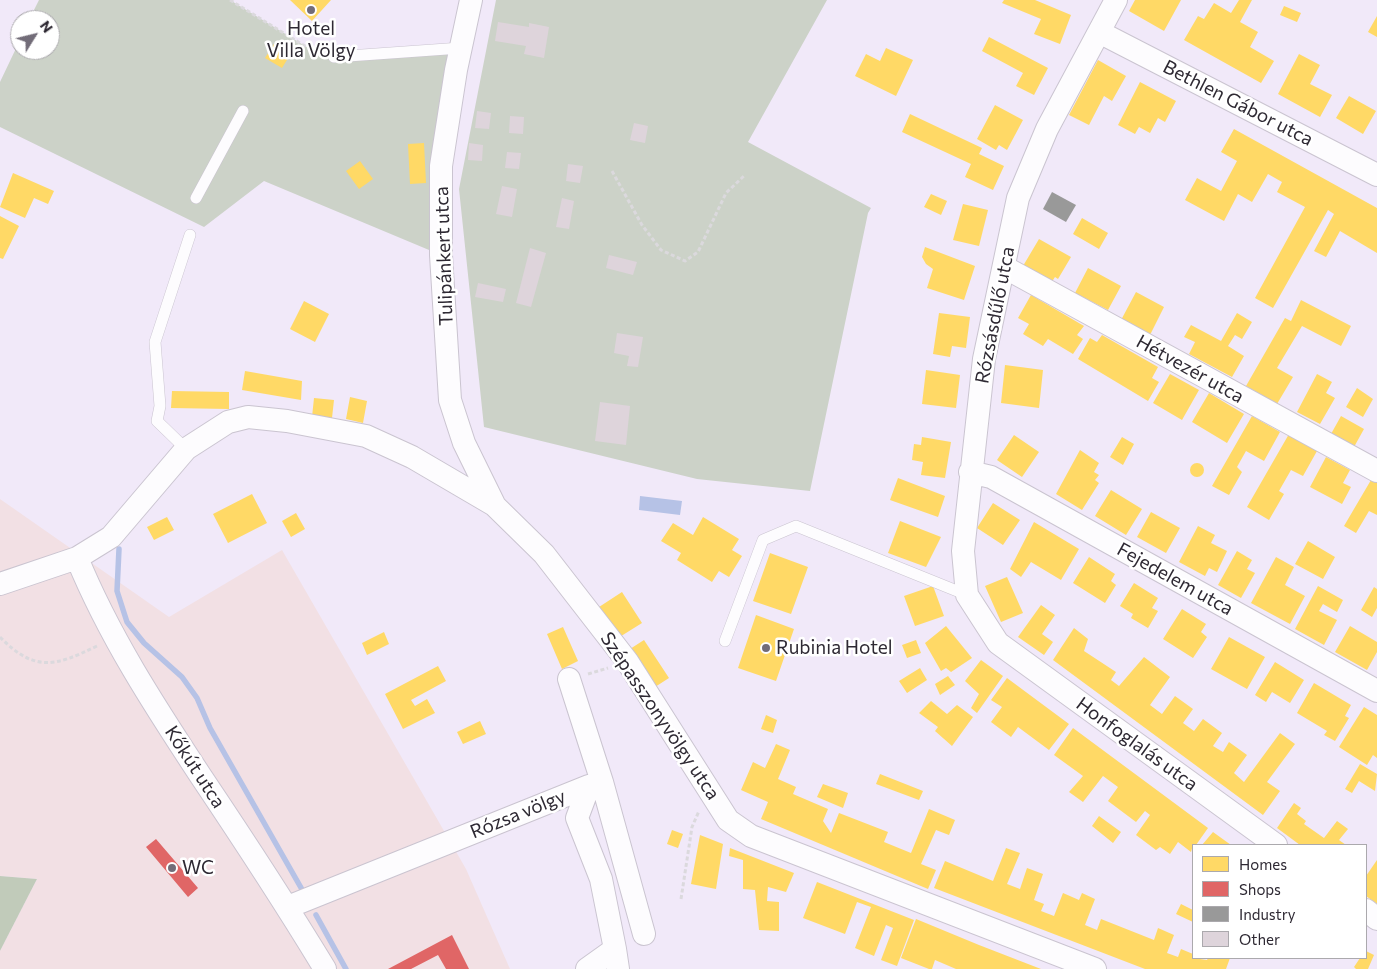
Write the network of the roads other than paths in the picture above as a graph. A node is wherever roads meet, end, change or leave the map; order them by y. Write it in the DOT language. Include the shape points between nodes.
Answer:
graph roads {
  1 [pos="471,0"];
  2 [pos="1116,0"];
  3 [pos="1099,32"];
  4 [pos="461,48"];
  5 [pos="334,57"];
  6 [pos="243,111"];
  7 [pos="1377,175"];
  8 [pos="196,198"];
  9 [pos="190,235"];
  10 [pos="1004,267"];
  11 [pos="186,449"];
  12 [pos="1377,470"];
  13 [pos="970,472"];
  14 [pos="494,505"];
  15 [pos="77,558"];
  16 [pos="0,584"];
  17 [pos="968,595"];
  18 [pos="725,641"];
  19 [pos="998,644"];
  20 [pos="569,680"];
  21 [pos="1377,691"];
  22 [pos="596,784"];
  23 [pos="1275,844"];
  24 [pos="288,907"];
  25 [pos="1367,911"];
  26 [pos="1377,919"];
  27 [pos="644,934"];
  28 [pos="616,959"];
  29 [pos="325,969"];
  30 [pos="587,969"];
  31 [pos="1095,969"];
  1 -- 4 [label="street, Tulipánkert utca"];
  2 -- 3 [label="street, Rózsásdűlő utca"];
  3 -- 7 [label="street, Bethlen Gábor utca"];
  3 -- 10 [label="street, Rózsásdűlő utca" via="1047,128 1018,198"];
  4 -- 5 [label="lane"];
  4 -- 14 [label="street, Tulipánkert utca" via="441,166 441,255 450,400 468,450"];
  6 -- 8 [label="lane"];
  9 -- 11 [label="lane" via="155,342 160,406 157,421"];
  10 -- 12 [label="street, Hétvezér utca"];
  10 -- 13 [label="street, Rózsásdűlő utca" via="984,359"];
  11 -- 14 [label="street, Szépasszonyvölgy utca" via="228,422 248,417 287,421 366,436 412,457"];
  11 -- 15 [label="street, Szépasszonyvölgy utca" via="111,537"];
  13 -- 17 [label="street, Rózsásdűlő utca" via="963,551"];
  13 -- 21 [label="street, Fejedelem utca" via="991,478"];
  14 -- 31 [label="street, Szépasszonyvölgy utca" via="544,554 627,661 728,820 751,836"];
  15 -- 16 [label="street, Szépasszonyvölgy utca"];
  15 -- 24 [label="street, Kőkút utca" via="114,638 152,702"];
  17 -- 18 [label="lane" via="796,526 762,540"];
  17 -- 19 [label="street, Rózsásdűlő utca"];
  19 -- 23 [label="street, Honfoglalás utca"];
  20 -- 22 [label="street"];
  22 -- 24 [label="street, Rózsa völgy"];
  22 -- 27 [label="street"];
  22 -- 28 [label="street, Rózsa völgy" via="577,818 601,879"];
  24 -- 29 [label="street, Kőkút utca"];
  25 -- 26 [label="street"];
  28 -- 30 [label="street, Rózsa völgy"];
}
